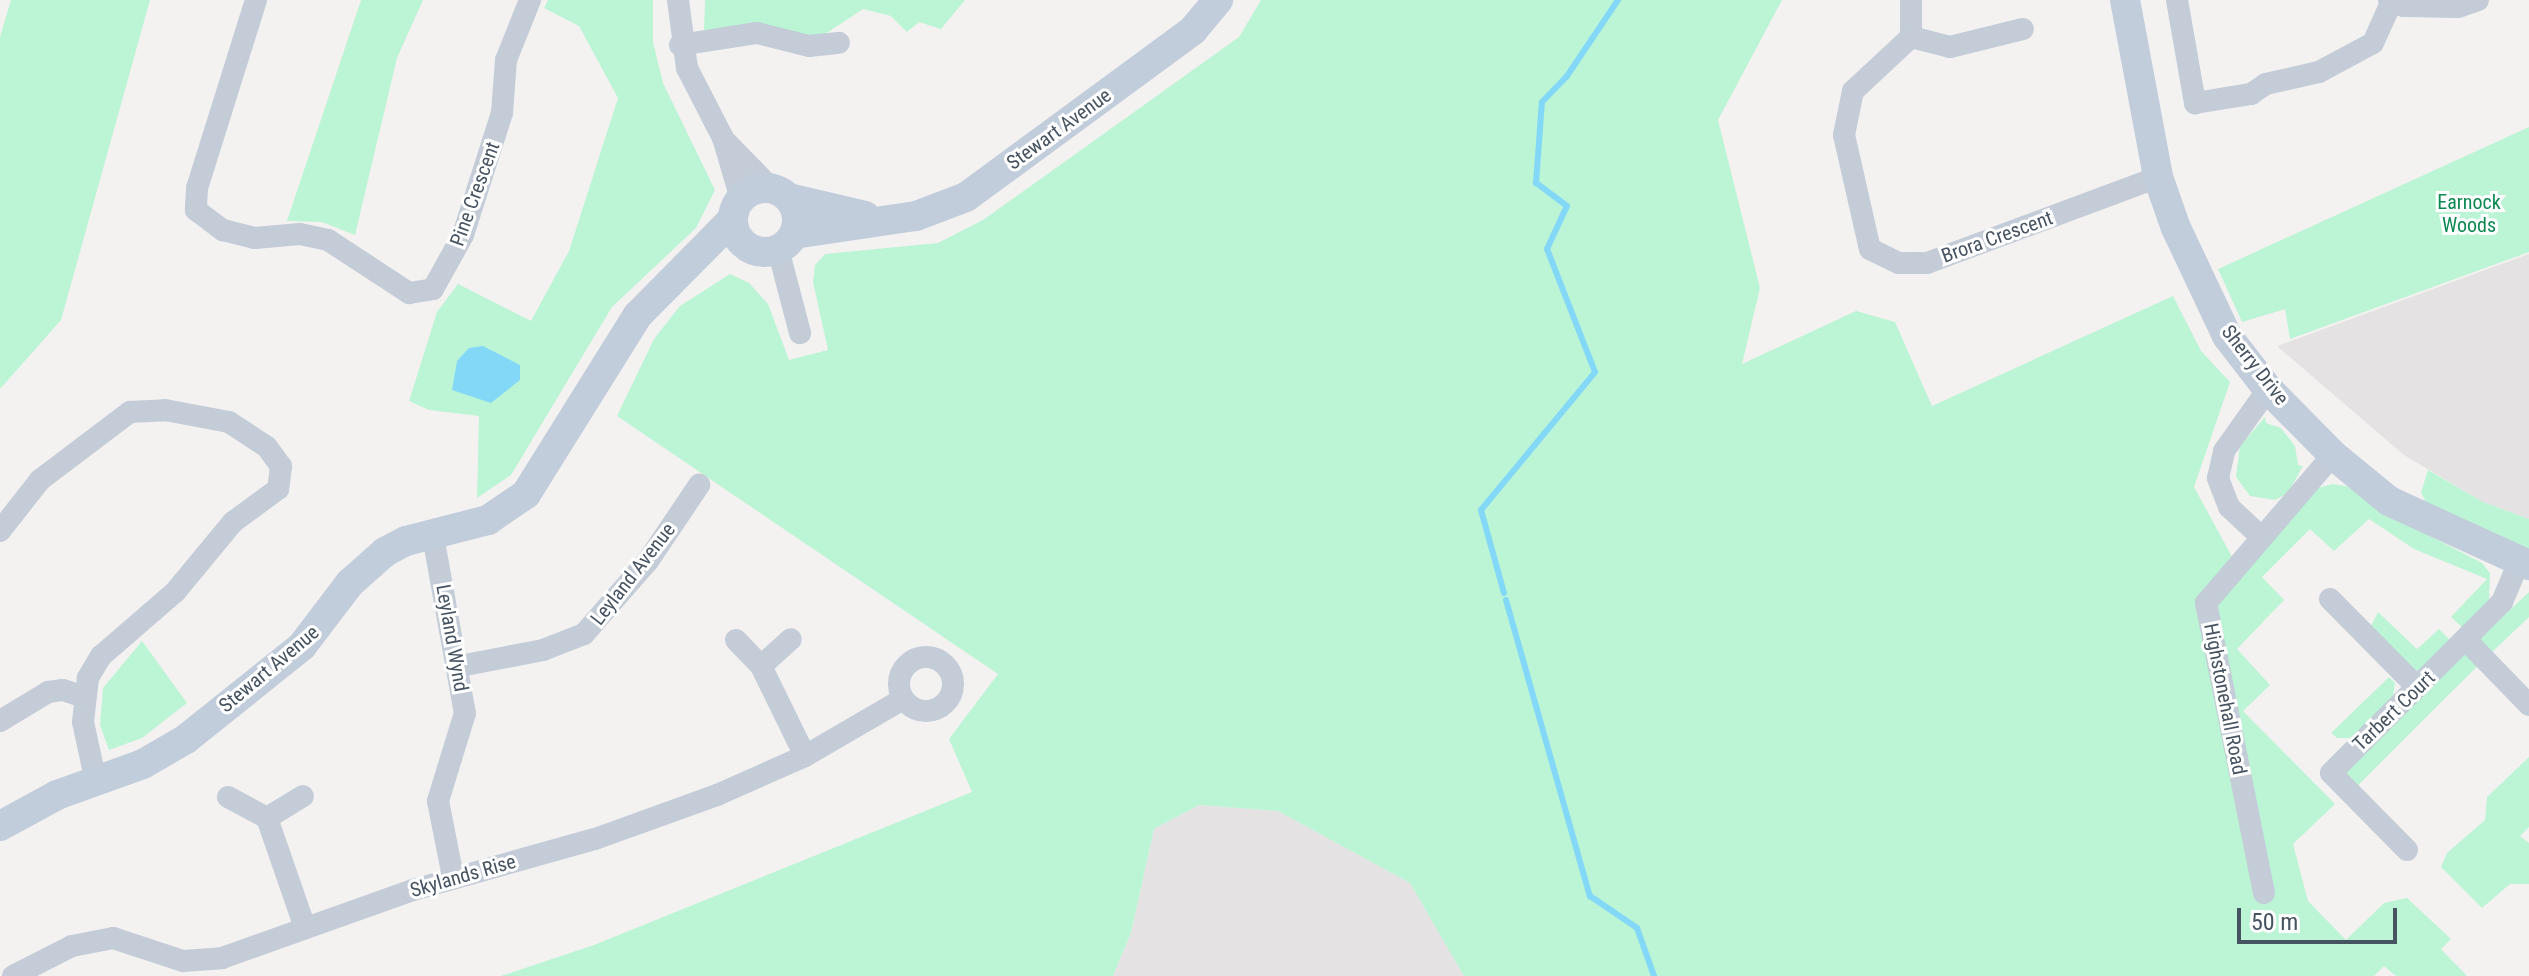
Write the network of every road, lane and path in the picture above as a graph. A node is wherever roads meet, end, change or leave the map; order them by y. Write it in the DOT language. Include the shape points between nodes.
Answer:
graph roads {
  1 [pos="256,0"];
  2 [pos="530,0"];
  3 [pos="678,0"];
  4 [pos="1218,0"];
  5 [pos="1911,0"];
  6 [pos="2125,0"];
  7 [pos="2177,0"];
  8 [pos="2478,0"];
  9 [pos="2390,2"];
  10 [pos="2023,29"];
  11 [pos="1911,37"];
  12 [pos="839,43"];
  13 [pos="680,45"];
  14 [pos="723,138"];
  15 [pos="2158,177"];
  16 [pos="780,193"];
  17 [pos="736,210"];
  18 [pos="879,220"];
  19 [pos="775,244"];
  20 [pos="688,266"];
  21 [pos="800,333"];
  22 [pos="2268,389"];
  23 [pos="2333,455"];
  24 [pos="699,485"];
  25 [pos="0,531"];
  26 [pos="2259,535"];
  27 [pos="433,536"];
  28 [pos="2524,563"];
  29 [pos="2330,599"];
  30 [pos="791,639"];
  31 [pos="736,640"];
  32 [pos="2467,641"];
  33 [pos="460,666"];
  34 [pos="761,666"];
  35 [pos="2417,687"];
  36 [pos="82,696"];
  37 [pos="903,699"];
  38 [pos="2529,705"];
  39 [pos="0,721"];
  40 [pos="805,756"];
  41 [pos="96,782"];
  42 [pos="303,796"];
  43 [pos="228,797"];
  44 [pos="267,818"];
  45 [pos="0,826"];
  46 [pos="2407,850"];
  47 [pos="453,877"];
  48 [pos="2264,893"];
  49 [pos="305,928"];
  50 [pos="13,976"];
  1 -- 2 [label="street, Pine Crescent" via="197,188 196,210 223,230 255,238 300,234 328,240 396,289 422,293 433,289 463,235 502,113 506,60"];
  3 -- 13 [label="street"];
  4 -- 18 [label="street, Stewart Avenue" via="1184,38 966,197 929,213"];
  5 -- 11 [label="street"];
  6 -- 15 [label="street, Sherry Drive"];
  7 -- 9 [label="street" via="2195,103 2251,94 2266,84 2319,72 2373,43"];
  8 -- 9 [label="street" via="2458,7"];
  10 -- 11 [label="street" via="1950,47"];
  11 -- 15 [label="street, Brora Crescent" via="1853,91 1844,135 1870,249 1899,263 1927,263"];
  12 -- 13 [label="street" via="809,46 757,33"];
  13 -- 14 [label="street" via="698,95"];
  14 -- 16 [label="street"];
  14 -- 17 [label="street"];
  15 -- 22 [label="street, Sherry Drive" via="2227,336"];
  16 -- 17 [label="street" via="751,191"];
  16 -- 18 [label="street, Stewart Avenue"];
  16 -- 19 [label="street" via="795,209"];
  17 -- 19 [label="street" via="737,237"];
  17 -- 20 [label="street, Stewart Avenue"];
  18 -- 19 [label="street, Stewart Avenue"];
  19 -- 20 [label="street, Stewart Avenue"];
  19 -- 21 [label="street"];
  20 -- 27 [label="street, Stewart Avenue" via="660,288 621,338 526,494 488,520"];
  22 -- 23 [label="street, Sherry Drive"];
  22 -- 26 [label="street" via="2224,451 2218,478 2229,507"];
  23 -- 26 [label="street, Highstonehall Road"];
  23 -- 28 [label="street, Sherry Drive" via="2389,501"];
  24 -- 33 [label="street, Leyland Avenue" via="648,561 584,634 543,650"];
  25 -- 36 [label="street" via="40,480 130,412 165,410 229,422 255,437 281,466 278,489 233,522 175,592 116,641 88,678"];
  26 -- 48 [label="street, Highstonehall Road" via="2206,603"];
  27 -- 33 [label="street, Leyland Wynd"];
  27 -- 41 [label="street, Stewart Avenue" via="406,541 365,568 302,646 186,739"];
  28 -- 32 [label="street, Tarbert Court" via="2502,602"];
  29 -- 35 [label="street"];
  30 -- 34 [label="street"];
  31 -- 34 [label="street"];
  32 -- 35 [label="street, Tarbert Court"];
  32 -- 38 [label="street"];
  33 -- 47 [label="street, Leyland Wynd" via="462,729 438,801"];
  34 -- 40 [label="street"];
  35 -- 46 [label="street, Tarbert Court" via="2331,773"];
  36 -- 39 [label="street" via="48,692"];
  36 -- 41 [label="street"];
  37 -- 40 [label="street, Skylands Rise"];
  40 -- 47 [label="street, Skylands Rise" via="608,835"];
  41 -- 45 [label="street, Stewart Avenue" via="57,795"];
  42 -- 44 [label="street"];
  43 -- 44 [label="street"];
  44 -- 49 [label="street"];
  47 -- 49 [label="street, Skylands Rise"];
  49 -- 50 [label="street, Skylands Rise" via="202,962 165,955 128,939 92,940"];
}
